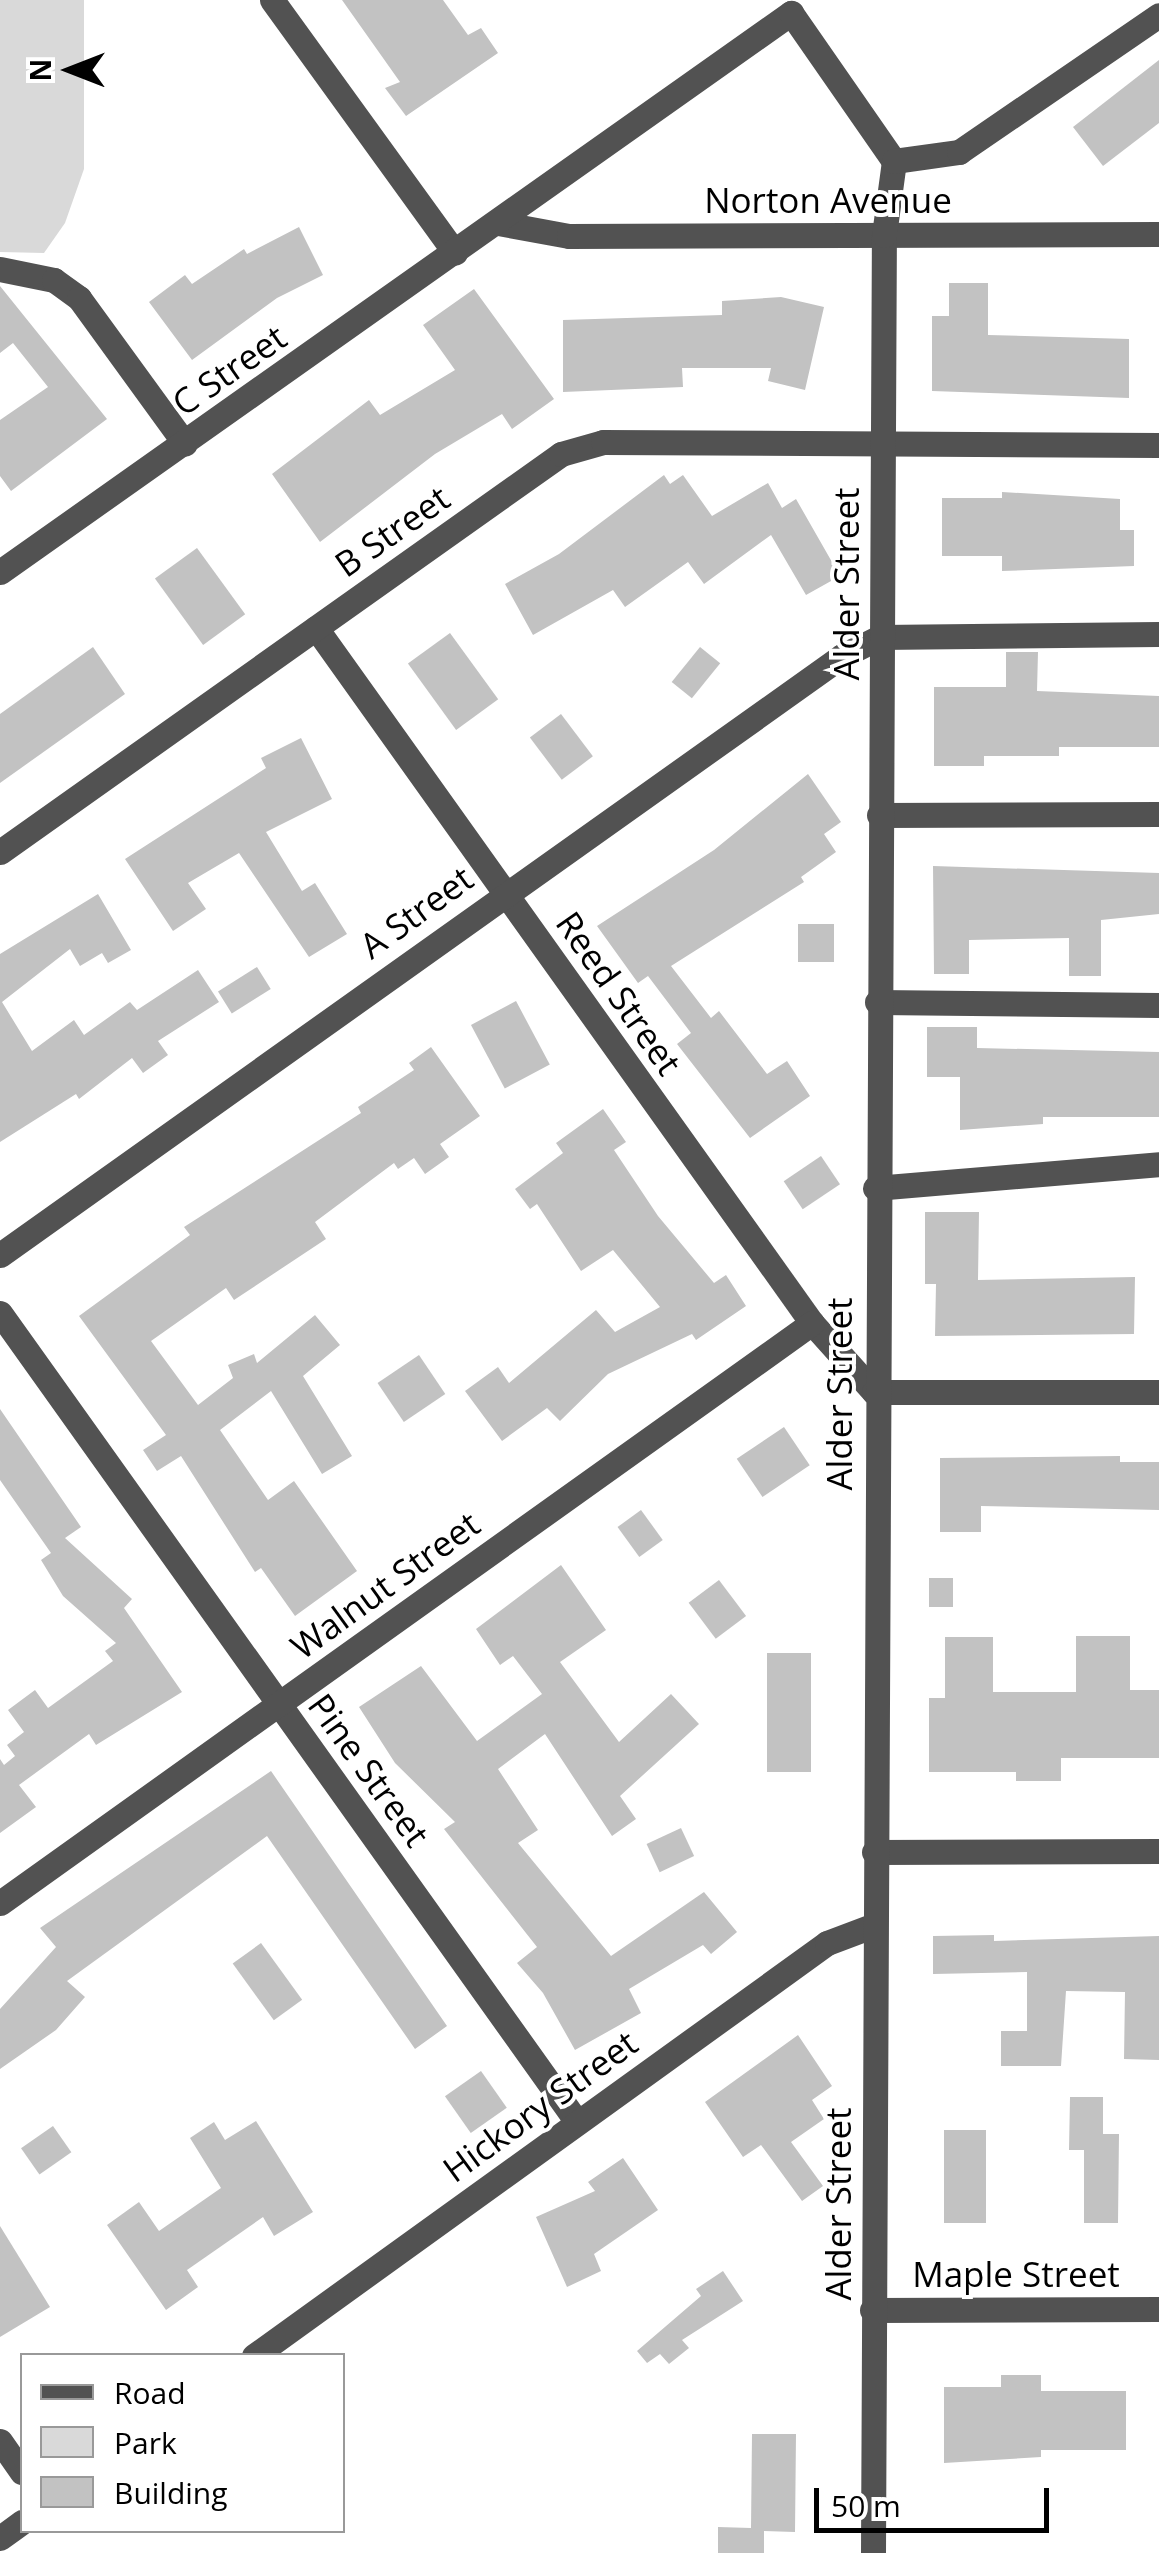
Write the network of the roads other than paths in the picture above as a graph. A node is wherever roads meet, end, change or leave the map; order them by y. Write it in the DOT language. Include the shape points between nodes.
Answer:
graph roads {
  1 [pos="272,0"];
  2 [pos="1159,15"];
  3 [pos="894,161"];
  4 [pos="498,223"];
  5 [pos="1159,234"];
  6 [pos="884,235"];
  7 [pos="455,253"];
  8 [pos="0,269"];
  9 [pos="185,444"];
  10 [pos="882,444"];
  11 [pos="1159,446"];
  12 [pos="0,572"];
  13 [pos="316,628"];
  14 [pos="1159,634"];
  15 [pos="880,636"];
  16 [pos="878,814"];
  17 [pos="1159,814"];
  18 [pos="0,852"];
  19 [pos="504,891"];
  20 [pos="877,1002"];
  21 [pos="1159,1005"];
  22 [pos="1159,1164"];
  23 [pos="876,1188"];
  24 [pos="0,1255"];
  25 [pos="0,1313"];
  26 [pos="812,1324"];
  27 [pos="874,1392"];
  28 [pos="1159,1392"];
  29 [pos="279,1704"];
  30 [pos="1159,1851"];
  31 [pos="874,1852"];
  32 [pos="0,1904"];
  33 [pos="875,1926"];
  34 [pos="578,2122"];
  35 [pos="1159,2309"];
  36 [pos="872,2310"];
  37 [pos="258,2353"];
  38 [pos="0,2440"];
  39 [pos="20,2469"];
  40 [pos="873,2553"];
  1 -- 7 [label="street"];
  2 -- 3 [label="street" via="959,152"];
  3 -- 4 [label="street, C Street" via="791,13"];
  3 -- 6 [label="street, Alder Street"];
  4 -- 6 [label="street, Norton Avenue" via="569,236"];
  4 -- 7 [label="street, C Street"];
  5 -- 6 [label="street, Norton Avenue"];
  6 -- 10 [label="street, Alder Street"];
  7 -- 9 [label="street, C Street"];
  8 -- 9 [label="street" via="54,280 79,298"];
  9 -- 12 [label="street, C Street"];
  10 -- 11 [label="street, B Street"];
  10 -- 13 [label="street, B Street" via="604,442 561,454"];
  10 -- 15 [label="street, Alder Street"];
  13 -- 18 [label="street, B Street"];
  13 -- 19 [label="street, Reed Street"];
  14 -- 15 [label="street"];
  15 -- 16 [label="street, Alder Street"];
  15 -- 19 [label="street, A Street"];
  16 -- 17 [label="street"];
  16 -- 20 [label="street, Alder Street"];
  19 -- 24 [label="street, A Street"];
  19 -- 26 [label="street, Reed Street"];
  20 -- 21 [label="street"];
  20 -- 23 [label="street, Alder Street"];
  22 -- 23 [label="street"];
  23 -- 27 [label="street, Alder Street"];
  25 -- 29 [label="street, Pine Street"];
  26 -- 27 [label="street, Reed Street"];
  26 -- 29 [label="street, Walnut Street"];
  27 -- 28 [label="street"];
  27 -- 31 [label="street, Alder Street"];
  29 -- 32 [label="street, Walnut Street"];
  29 -- 34 [label="street, Pine Street"];
  30 -- 31 [label="street"];
  31 -- 33 [label="street, Alder Street"];
  33 -- 34 [label="street, Hickory Street" via="826,1943"];
  33 -- 36 [label="street, Alder Street"];
  34 -- 37 [label="street, Hickory Street"];
  35 -- 36 [label="street, Maple Street"];
  36 -- 40 [label="street, Alder Street"];
  38 -- 39 [label="street"];
}
